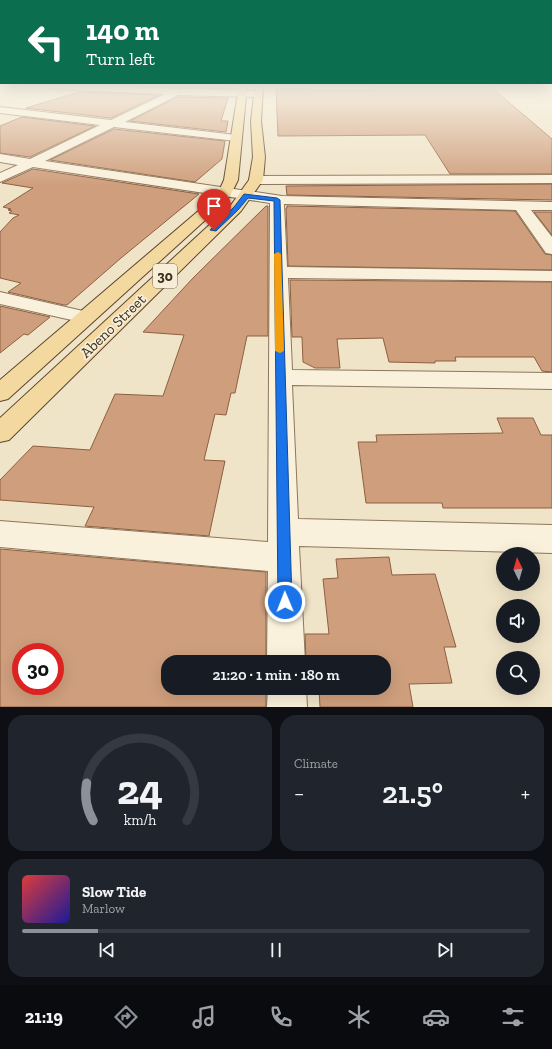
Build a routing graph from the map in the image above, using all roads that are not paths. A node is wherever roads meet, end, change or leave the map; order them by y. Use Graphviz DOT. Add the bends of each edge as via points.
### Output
graph roads {
  1 [pos="67,119"];
  2 [pos="122,119"];
  3 [pos="242,119"];
  4 [pos="256,119"];
  5 [pos="112,124"];
  6 [pos="236,138"];
  7 [pos="0,158"];
  8 [pos="31,163"];
  9 [pos="0,178"];
  10 [pos="552,179"];
  11 [pos="256,180"];
  12 [pos="225,193"];
  13 [pos="246,196"];
  14 [pos="277,200"];
  15 [pos="520,205"];
  16 [pos="552,206"];
  17 [pos="552,249"];
  18 [pos="278,272"];
  19 [pos="552,276"];
  20 [pos="0,298"];
  21 [pos="85,318"];
  22 [pos="280,377"];
  23 [pos="552,382"];
  24 [pos="0,393"];
  25 [pos="0,433"];
  26 [pos="0,534"];
  27 [pos="552,539"];
  28 [pos="284,545"];
  29 [pos="286,655"];
  30 [pos="287,695"];
  31 [pos="287,707"];
  1 -- 5 [label="street"];
  2 -- 5 [label="street"];
  3 -- 6 [label="main road, Abeno Street / 30"];
  4 -- 11 [label="main road, Abeno Street / 30" via="259,157"];
  5 -- 6 [label="street"];
  5 -- 8 [label="street"];
  6 -- 12 [label="main road, Abeno Street / 30" via="231,180"];
  7 -- 8 [label="street"];
  8 -- 9 [label="street"];
  8 -- 12 [label="street"];
  10 -- 11 [label="street"];
  11 -- 13 [label="main road, Abeno Street / 30"];
  12 -- 13 [label="street"];
  12 -- 21 [label="main road, Abeno Street / 30"];
  13 -- 14 [label="street"];
  13 -- 25 [label="main road, Abeno Street / 30"];
  14 -- 15 [label="street"];
  14 -- 18 [label="street"];
  15 -- 16 [label="street"];
  15 -- 17 [label="street"];
  18 -- 19 [label="street"];
  18 -- 22 [label="street"];
  20 -- 21 [label="street"];
  21 -- 24 [label="main road, Abeno Street / 30"];
  22 -- 23 [label="street"];
  22 -- 28 [label="street"];
  26 -- 28 [label="street"];
  27 -- 28 [label="street"];
  28 -- 29 [label="street"];
  30 -- 31 [label="street"];
}
